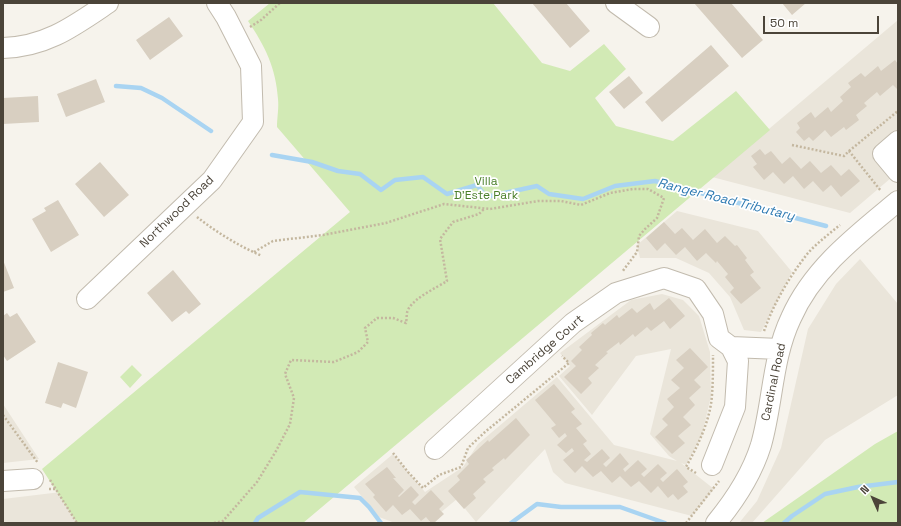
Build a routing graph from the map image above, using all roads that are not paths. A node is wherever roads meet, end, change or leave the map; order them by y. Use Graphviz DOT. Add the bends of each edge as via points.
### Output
graph roads {
  1 [pos="108,3"];
  2 [pos="217,3"];
  3 [pos="616,3"];
  4 [pos="649,27"];
  5 [pos="3,48"];
  6 [pos="898,142"];
  7 [pos="898,172"];
  8 [pos="898,201"];
  9 [pos="87,299"];
  10 [pos="731,347"];
  11 [pos="780,349"];
  12 [pos="435,449"];
  13 [pos="707,474"];
  14 [pos="3,481"];
  15 [pos="41,484"];
  16 [pos="716,523"];
  1 -- 5 [label="street" via="56,36"];
  2 -- 9 [label="street, Northwood Road" via="251,66 252,122 212,180"];
  3 -- 4 [label="street"];
  6 -- 7 [label="street" via="883,154"];
  8 -- 11 [label="street, Cardinal Road" via="838,252 821,271 791,318"];
  10 -- 11 [label="street"];
  10 -- 12 [label="street, Cambridge Court" via="719,338 713,314 696,289 664,278 617,293 574,322"];
  10 -- 13 [label="street, Cambridge Court" via="738,361 735,407"];
  11 -- 16 [label="street, Cardinal Road" via="761,445 741,489"];
  14 -- 15 [label="street"];
}
